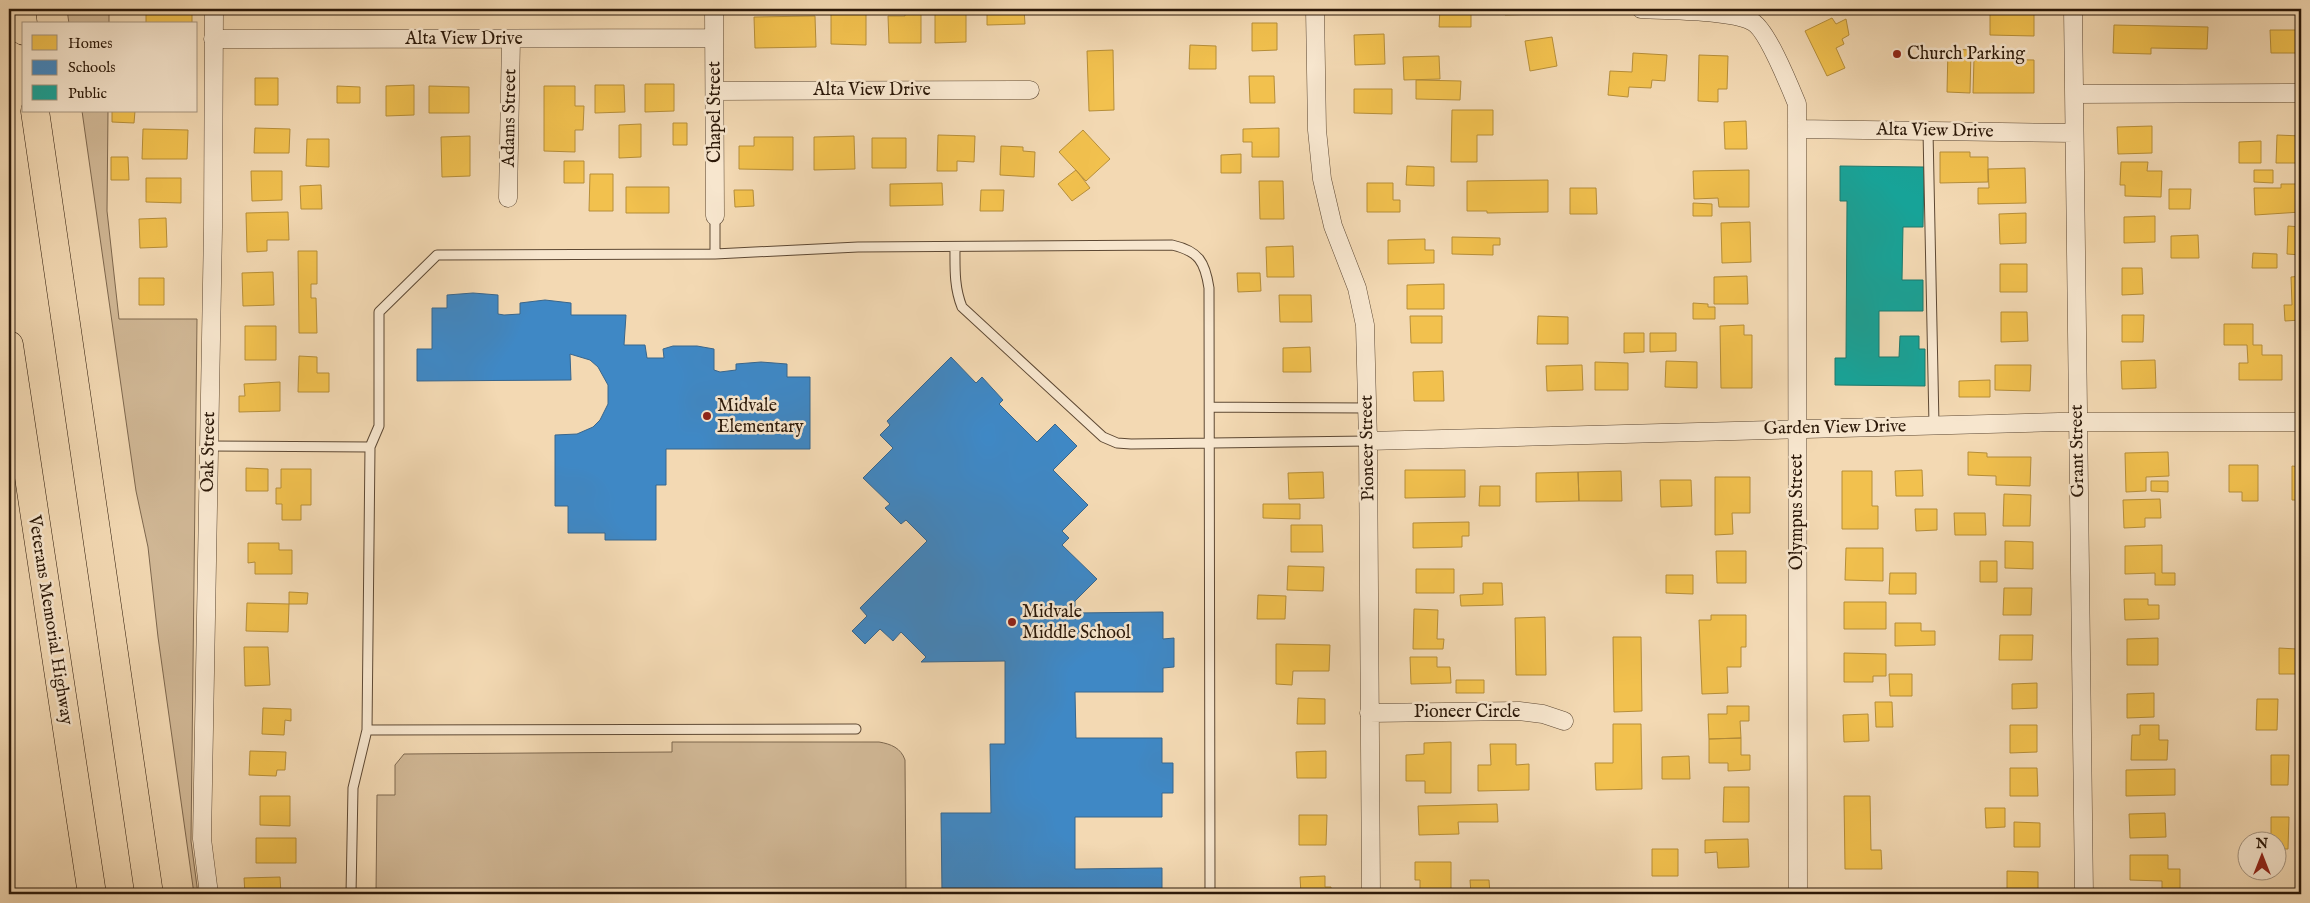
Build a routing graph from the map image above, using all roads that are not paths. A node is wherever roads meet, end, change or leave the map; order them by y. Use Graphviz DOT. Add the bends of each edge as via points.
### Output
graph roads {
  1 [pos="20,9"];
  2 [pos="214,9"];
  3 [pos="714,9"];
  4 [pos="1315,9"];
  5 [pos="1641,9"];
  6 [pos="2073,9"];
  7 [pos="22,22"];
  8 [pos="714,38"];
  9 [pos="214,39"];
  10 [pos="511,39"];
  11 [pos="1030,90"];
  12 [pos="715,91"];
  13 [pos="2301,93"];
  14 [pos="2074,94"];
  15 [pos="35,112"];
  16 [pos="1797,129"];
  17 [pos="1928,131"];
  18 [pos="2074,132"];
  19 [pos="508,198"];
  20 [pos="715,216"];
  21 [pos="955,247"];
  22 [pos="715,254"];
  23 [pos="9,345"];
  24 [pos="1210,407"];
  25 [pos="1368,408"];
  26 [pos="2078,422"];
  27 [pos="2301,422"];
  28 [pos="1934,425"];
  29 [pos="1797,429"];
  30 [pos="1368,441"];
  31 [pos="1210,442"];
  32 [pos="209,446"];
  33 [pos="370,447"];
  34 [pos="1369,712"];
  35 [pos="1564,721"];
  36 [pos="367,730"];
  37 [pos="856,730"];
  38 [pos="92,894"];
  39 [pos="149,894"];
  40 [pos="209,894"];
  41 [pos="351,894"];
  42 [pos="1210,894"];
  43 [pos="1371,894"];
  44 [pos="1798,894"];
  45 [pos="2084,894"];
  1 -- 7 [label="highway"];
  2 -- 9 [label="street, Oak Street"];
  3 -- 8 [label="street, Chapel Street"];
  4 -- 25 [label="street, Pioneer Street" via="1317,130 1322,179 1333,226 1357,288 1365,326"];
  5 -- 16 [label="street, Olympus Street" via="1731,15 1753,21 1766,37 1797,104"];
  6 -- 14 [label="street, Grant Street"];
  8 -- 10 [label="street, Alta View Drive"];
  8 -- 12 [label="street, Chapel Street"];
  9 -- 10 [label="street, Alta View Drive"];
  9 -- 32 [label="street, Oak Street"];
  10 -- 19 [label="street, Adams Street"];
  11 -- 12 [label="street, Alta View Drive"];
  12 -- 20 [label="street, Chapel Street"];
  13 -- 14 [label="street"];
  14 -- 18 [label="street, Grant Street"];
  15 -- 39 [label="highway"];
  16 -- 17 [label="street, Alta View Drive"];
  16 -- 29 [label="street, Olympus Street"];
  17 -- 18 [label="street, Alta View Drive"];
  17 -- 28 [label="lane"];
  18 -- 26 [label="street, Grant Street"];
  20 -- 22 [label="lane"];
  21 -- 22 [label="lane" via="858,247"];
  21 -- 24 [label="lane" via="1172,245 1188,248 1200,258 1208,280"];
  21 -- 31 [label="lane" via="955,279 962,307 1103,437 1131,444"];
  22 -- 33 [label="lane" via="437,255 379,312 379,426"];
  23 -- 38 [label="highway, Veterans Memorial Highway"];
  24 -- 25 [label="lane"];
  24 -- 31 [label="lane"];
  25 -- 30 [label="street, Pioneer Street"];
  26 -- 27 [label="street, Garden View Drive"];
  26 -- 28 [label="street, Garden View Drive"];
  26 -- 45 [label="street, Grant Street"];
  28 -- 29 [label="street, Garden View Drive"];
  29 -- 30 [label="street, Garden View Drive"];
  29 -- 44 [label="street, Olympus Street"];
  30 -- 31 [label="lane"];
  30 -- 34 [label="street, Pioneer Street"];
  31 -- 42 [label="lane"];
  32 -- 33 [label="lane"];
  32 -- 40 [label="street, Oak Street" via="202,839"];
  33 -- 36 [label="lane"];
  34 -- 35 [label="street, Pioneer Circle" via="1519,711"];
  34 -- 43 [label="street, Pioneer Street"];
  36 -- 37 [label="lane"];
  36 -- 41 [label="lane" via="353,788"];
}
